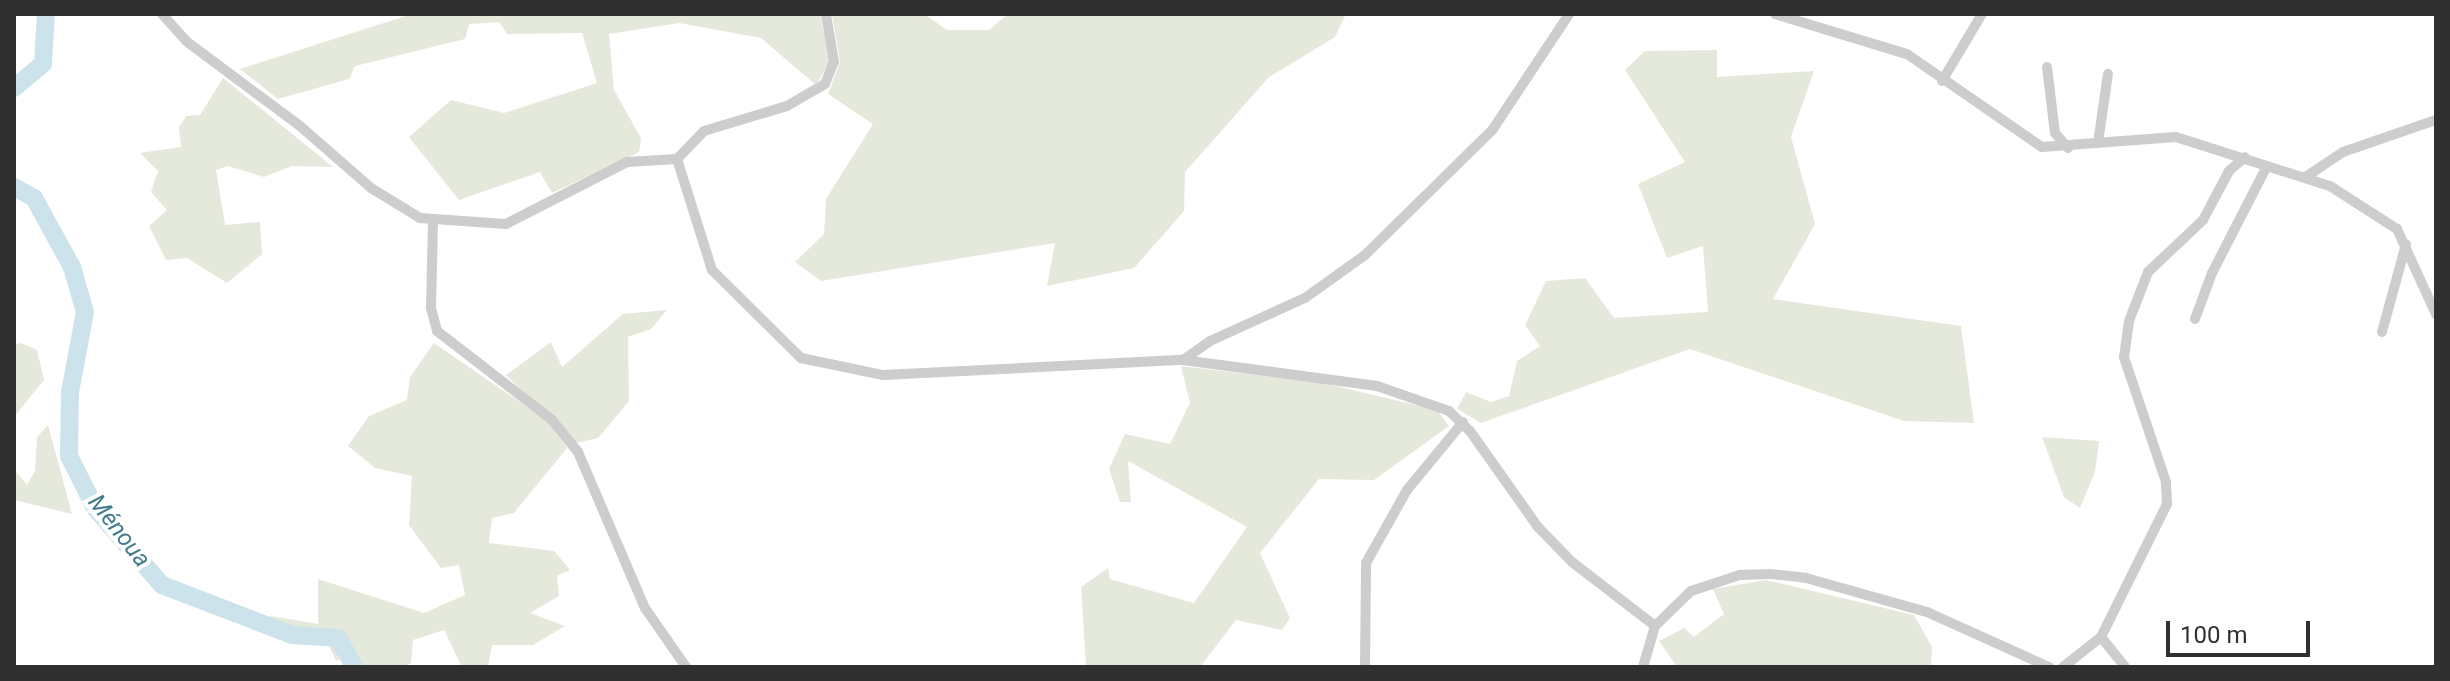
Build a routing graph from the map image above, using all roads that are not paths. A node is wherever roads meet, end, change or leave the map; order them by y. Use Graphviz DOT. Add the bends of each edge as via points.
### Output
graph roads {
  1 [pos="162,14"];
  2 [pos="826,14"];
  3 [pos="1569,14"];
  4 [pos="1775,14"];
  5 [pos="1982,14"];
  6 [pos="2047,67"];
  7 [pos="2108,74"];
  8 [pos="1942,81"];
  9 [pos="2436,120"];
  10 [pos="2098,143"];
  11 [pos="2068,148"];
  12 [pos="2245,157"];
  13 [pos="677,159"];
  14 [pos="2267,166"];
  15 [pos="2307,176"];
  16 [pos="433,221"];
  17 [pos="2406,244"];
  18 [pos="2436,314"];
  19 [pos="2195,319"];
  20 [pos="2382,332"];
  21 [pos="1183,360"];
  22 [pos="1463,422"];
  23 [pos="1663,614"];
  24 [pos="1644,615"];
  25 [pos="1655,626"];
  26 [pos="2101,637"];
  27 [pos="686,667"];
  28 [pos="1365,667"];
  29 [pos="1643,667"];
  30 [pos="2049,667"];
  31 [pos="2063,667"];
  32 [pos="2125,667"];
  1 -- 16 [label="street" via="186,41 300,126 371,188 402,210"];
  2 -- 13 [label="street" via="834,62 825,84 787,106 704,131"];
  3 -- 21 [label="street" via="1493,129 1365,255 1328,285"];
  4 -- 8 [label="street" via="1890,47"];
  5 -- 8 [label="street"];
  6 -- 11 [label="street" via="2055,133"];
  7 -- 10 [label="street"];
  8 -- 11 [label="street" via="2032,143"];
  9 -- 15 [label="street" via="2343,152"];
  10 -- 11 [label="street"];
  10 -- 12 [label="street" via="2176,137"];
  12 -- 14 [label="street"];
  12 -- 26 [label="street" via="2229,171 2203,220 2148,272 2129,321 2127,372 2168,494 2161,524"];
  13 -- 16 [label="street" via="627,162 506,224"];
  13 -- 21 [label="street" via="712,270 783,343 812,362 883,375"];
  14 -- 15 [label="street"];
  14 -- 19 [label="street" via="2212,273"];
  15 -- 17 [label="street" via="2378,214"];
  16 -- 27 [label="street" via="431,308 437,331 551,419 578,452 645,608"];
  17 -- 18 [label="street"];
  17 -- 20 [label="street"];
  21 -- 22 [label="street" via="1377,386 1435,404"];
  22 -- 24 [label="street" via="1538,527 1572,562"];
  22 -- 28 [label="street" via="1407,490 1366,563"];
  23 -- 24 [label="street"];
  23 -- 25 [label="street"];
  23 -- 30 [label="street" via="1691,591 1740,575 1806,578 1927,612"];
  24 -- 25 [label="street"];
  25 -- 29 [label="street"];
  26 -- 31 [label="street"];
  26 -- 32 [label="street"];
}
